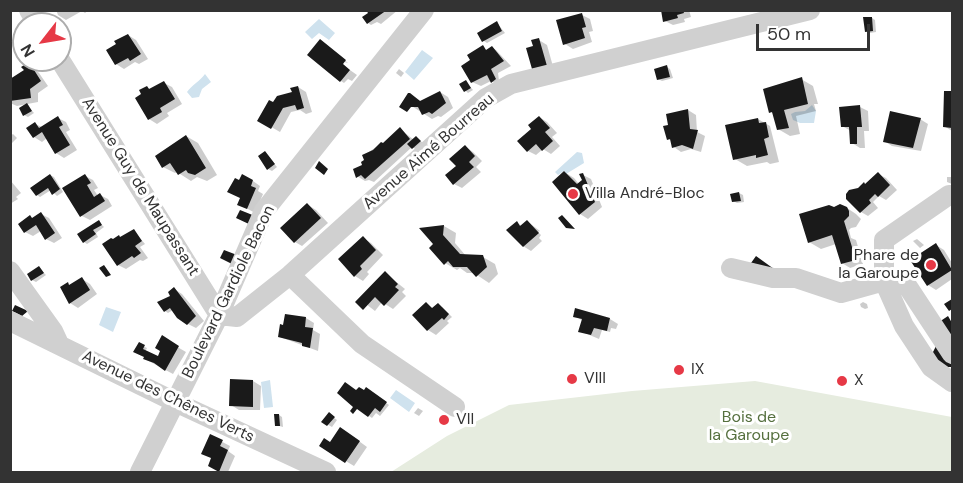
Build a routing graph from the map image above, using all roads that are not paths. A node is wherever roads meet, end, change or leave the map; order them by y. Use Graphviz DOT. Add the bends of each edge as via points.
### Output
graph roads {
  1 [pos="424,10"];
  2 [pos="810,10"];
  3 [pos="67,72"];
  4 [pos="952,195"];
  5 [pos="731,268"];
  6 [pos="10,271"];
  7 [pos="290,275"];
  8 [pos="884,281"];
  9 [pos="219,315"];
  10 [pos="10,321"];
  11 [pos="59,344"];
  12 [pos="952,354"];
  13 [pos="952,382"];
  14 [pos="175,402"];
  15 [pos="455,407"];
  16 [pos="140,472"];
  17 [pos="326,472"];
  1 -- 9 [label="street, Boulevard Gardiole Bacon" via="264,211"];
  2 -- 7 [label="street, Avenue Aimé Bourreau" via="511,84 486,98"];
  3 -- 9 [label="street, Avenue Guy de Maupassant"];
  4 -- 8 [label="street" via="884,240"];
  5 -- 8 [label="street" via="773,278 796,278 841,292"];
  6 -- 11 [label="street"];
  7 -- 9 [label="street, Avenue Aimé Bourreau" via="237,317"];
  7 -- 15 [label="street" via="362,344"];
  8 -- 12 [label="street" via="906,284"];
  8 -- 13 [label="street" via="904,326 931,367"];
  9 -- 14 [label="street, Boulevard Gardiole Bacon"];
  10 -- 11 [label="street, Avenue des Chênes Verts"];
  11 -- 14 [label="street, Avenue des Chênes Verts"];
  14 -- 16 [label="street, Boulevard Gardiole Bacon"];
  14 -- 17 [label="street, Avenue des Chênes Verts"];
}
